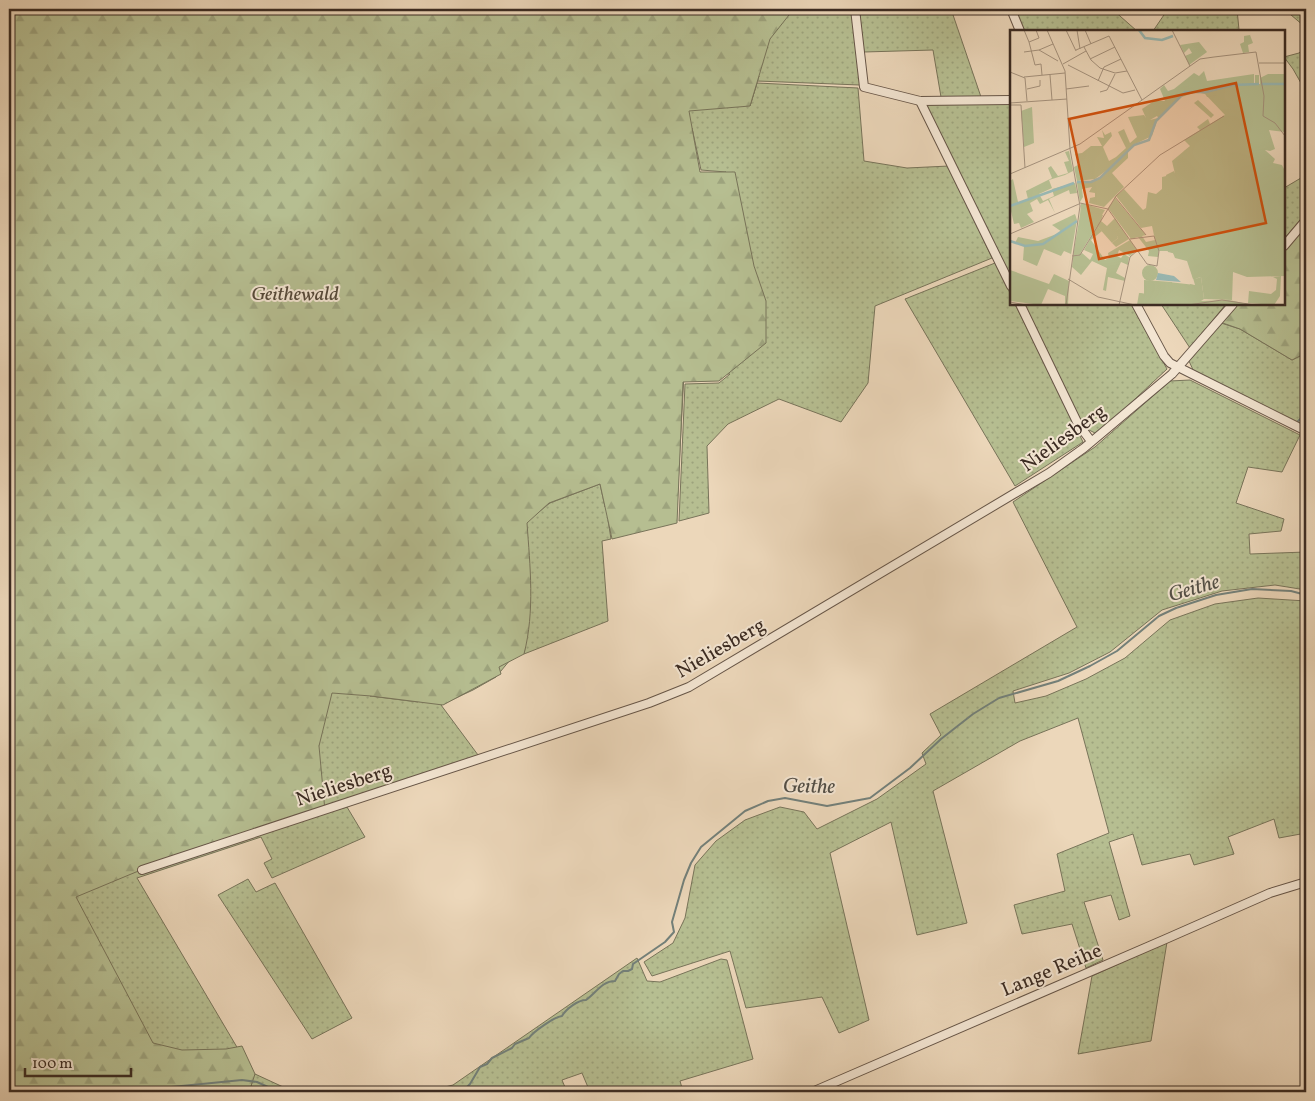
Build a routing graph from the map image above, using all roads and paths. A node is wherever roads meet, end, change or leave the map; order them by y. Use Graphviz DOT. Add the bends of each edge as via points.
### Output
graph roads {
  1 [pos="855,9"];
  2 [pos="1010,9"];
  3 [pos="1020,30"];
  4 [pos="920,100"];
  5 [pos="1010,100"];
  6 [pos="1306,220"];
  7 [pos="1285,245"];
  8 [pos="1010,284"];
  9 [pos="1020,305"];
  10 [pos="1137,305"];
  11 [pos="1232,305"];
  12 [pos="1177,368"];
  13 [pos="1306,431"];
  14 [pos="1091,441"];
  15 [pos="142,870"];
  16 [pos="1306,882"];
  17 [pos="812,1092"];
  1 -- 4 [label="street" via="864,87"];
  2 -- 3 [label="street"];
  4 -- 5 [label="street"];
  4 -- 8 [label="street"];
  6 -- 7 [label="street"];
  9 -- 14 [label="street" via="1078,424"];
  10 -- 12 [label="street" via="1164,356"];
  11 -- 12 [label="street, Nieliesberg"];
  12 -- 13 [label="street"];
  12 -- 14 [label="street, Nieliesberg"];
  14 -- 15 [label="street, Nieliesberg" via="1049,473 676,694"];
  16 -- 17 [label="street, Lange Reihe" via="1270,893"];
}
